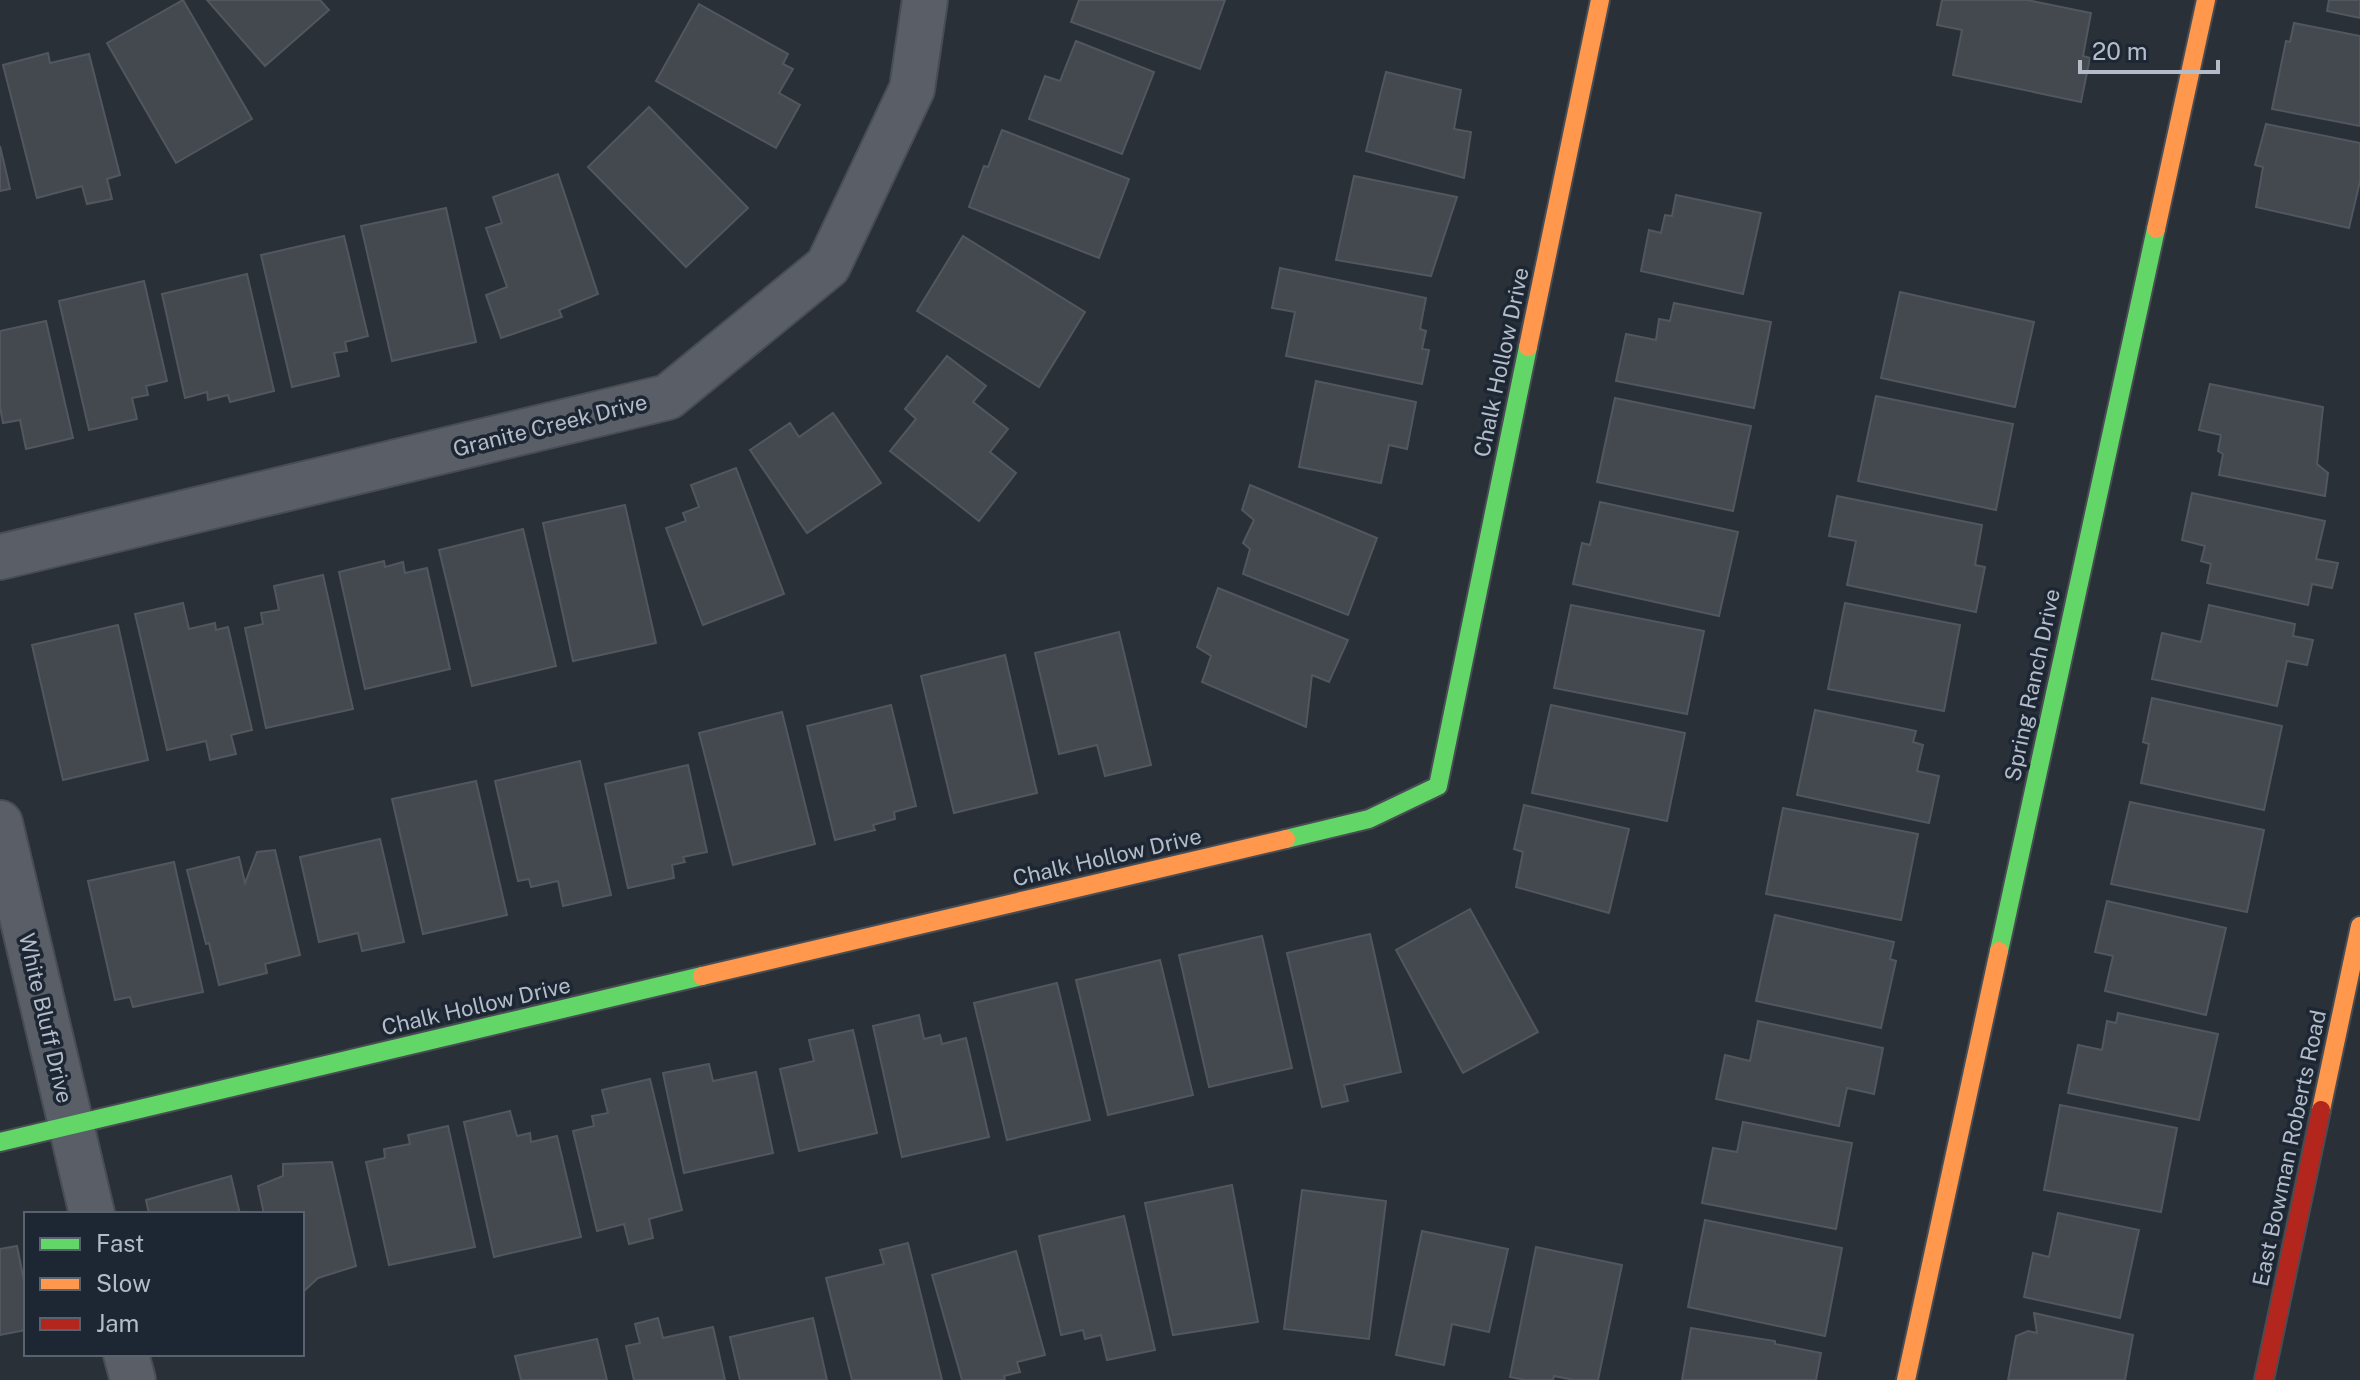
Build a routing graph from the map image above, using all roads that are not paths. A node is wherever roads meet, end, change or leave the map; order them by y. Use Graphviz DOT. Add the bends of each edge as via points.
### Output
graph roads {
  1 [pos="925,0"];
  2 [pos="1600,0"];
  3 [pos="2206,0"];
  4 [pos="0,557"];
  5 [pos="0,823"];
  6 [pos="2360,926"];
  7 [pos="71,1127"];
  8 [pos="0,1142"];
  9 [pos="92,1212"];
  10 [pos="127,1356"];
  11 [pos="133,1380"];
  12 [pos="1906,1380"];
  13 [pos="2264,1380"];
  1 -- 4 [label="street, Granite Creek Drive" via="912,89 828,266 668,397"];
  2 -- 7 [label="street, Chalk Hollow Drive" via="1438,786 1369,819"];
  3 -- 12 [label="street, Spring Ranch Drive"];
  5 -- 7 [label="street, White Bluff Drive"];
  6 -- 13 [label="street, East Bowman Roberts Road"];
  7 -- 8 [label="street, Chalk Hollow Drive"];
  7 -- 9 [label="street, White Bluff Drive"];
  10 -- 11 [label="street"];
}
